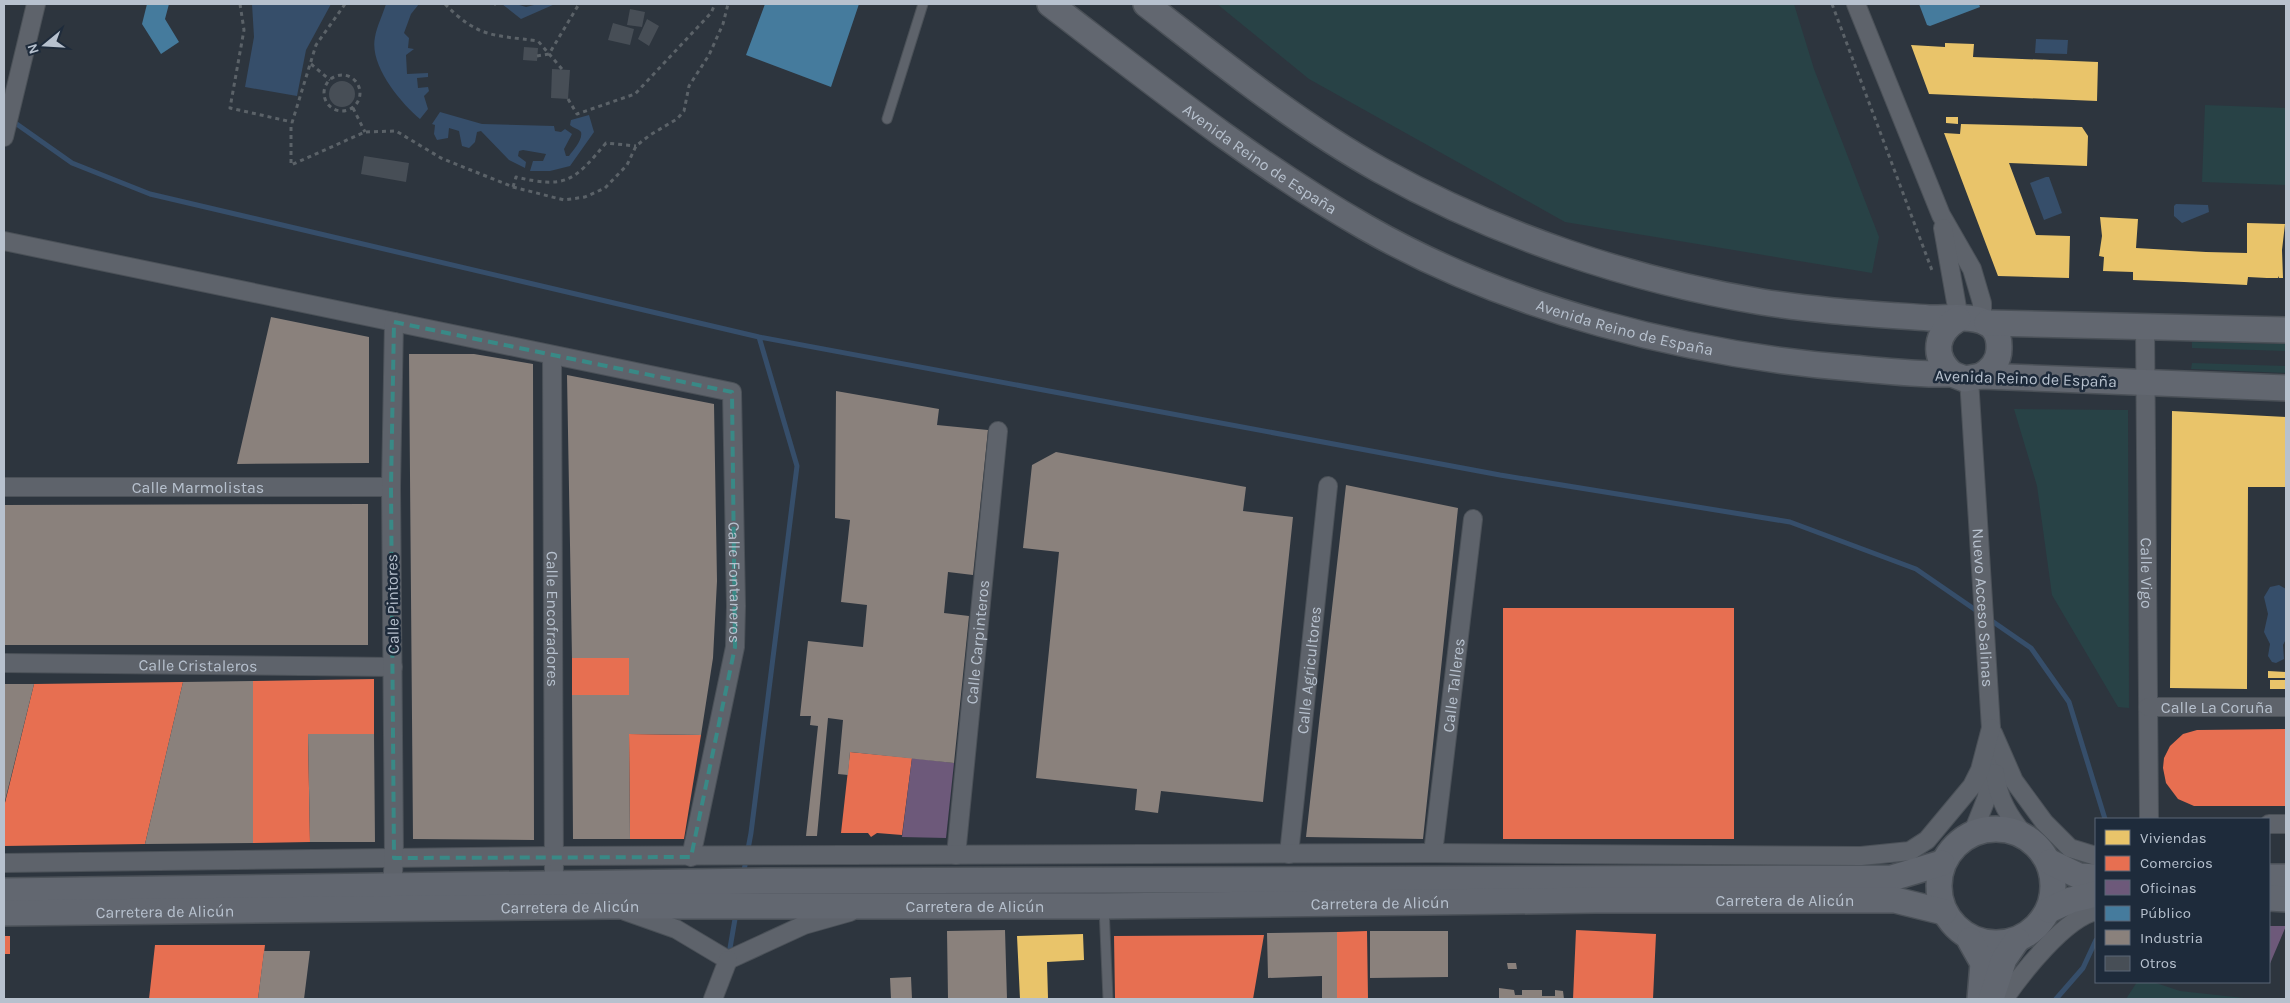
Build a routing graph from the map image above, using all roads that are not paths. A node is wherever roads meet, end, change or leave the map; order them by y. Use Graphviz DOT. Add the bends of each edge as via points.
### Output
graph roads {
  1 [pos="36,4"];
  2 [pos="923,4"];
  3 [pos="1050,4"];
  4 [pos="1146,4"];
  5 [pos="1856,4"];
  6 [pos="887,119"];
  7 [pos="4,136"];
  8 [pos="1941,216"];
  9 [pos="4,240"];
  10 [pos="1972,321"];
  11 [pos="394,322"];
  12 [pos="2144,325"];
  13 [pos="2286,330"];
  14 [pos="552,355"];
  15 [pos="1967,376"];
  16 [pos="2145,383"];
  17 [pos="2286,388"];
  18 [pos="998,431"];
  19 [pos="1328,486"];
  20 [pos="4,487"];
  21 [pos="391,487"];
  22 [pos="1473,519"];
  23 [pos="4,663"];
  24 [pos="393,667"];
  25 [pos="2148,707"];
  26 [pos="2286,707"];
  27 [pos="1991,728"];
  28 [pos="2149,818"];
  29 [pos="2270,824"];
  30 [pos="2286,824"];
  31 [pos="1973,832"];
  32 [pos="2025,836"];
  33 [pos="1433,853"];
  34 [pos="1289,854"];
  35 [pos="956,855"];
  36 [pos="553,856"];
  37 [pos="691,856"];
  38 [pos="2095,856"];
  39 [pos="394,858"];
  40 [pos="162,861"];
  41 [pos="23,862"];
  42 [pos="2050,862"];
  43 [pos="4,863"];
  44 [pos="1942,863"];
  45 [pos="2088,876"];
  46 [pos="2270,877"];
  47 [pos="2286,877"];
  48 [pos="554,883"];
  49 [pos="392,886"];
  50 [pos="165,889"];
  51 [pos="14,891"];
  52 [pos="766,893"];
  53 [pos="2095,894"];
  54 [pos="2270,898"];
  55 [pos="2286,898"];
  56 [pos="877,904"];
  57 [pos="611,906"];
  58 [pos="1104,906"];
  59 [pos="2066,909"];
  60 [pos="1944,912"];
  61 [pos="2095,912"];
  62 [pos="4,913"];
  63 [pos="1970,940"];
  64 [pos="2017,940"];
  65 [pos="728,960"];
  66 [pos="713,999"];
  67 [pos="1108,999"];
  68 [pos="1980,999"];
  69 [pos="1991,999"];
  70 [pos="2004,999"];
  1 -- 7 [label="street"];
  2 -- 6 [label="lane"];
  3 -- 15 [label="main road, Avenida Reino de España" via="1210,126 1274,169 1365,227 1476,279 1613,327 1716,351 1838,367"];
  4 -- 10 [label="main road" via="1269,98 1348,151 1420,191 1540,242 1639,275 1762,302"];
  5 -- 8 [label="street"];
  8 -- 10 [label="street"];
  8 -- 10 [label="street" via="1972,269 1982,303"];
  9 -- 11 [label="street"];
  10 -- 12 [label="main road"];
  10 -- 15 [label="main road" via="1997,336 1999,352 1993,366"];
  10 -- 15 [label="main road" via="1943,331 1939,340 1940,359"];
  11 -- 14 [label="street"];
  11 -- 21 [label="street, Calle Pintores"];
  12 -- 13 [label="main road"];
  12 -- 16 [label="street, Calle Vigo"];
  14 -- 36 [label="street, Calle Encofradores"];
  14 -- 37 [label="street, Calle Fontaneros" via="732,392 735,646"];
  15 -- 16 [label="main road, Avenida Reino de España"];
  15 -- 27 [label="street, Nuevo Acceso Salinas"];
  16 -- 17 [label="main road, Avenida Reino de España"];
  16 -- 25 [label="street, Calle Vigo"];
  18 -- 35 [label="street, Calle Carpinteros"];
  19 -- 34 [label="street, Calle Agricultores"];
  20 -- 21 [label="street, Calle Marmolistas"];
  21 -- 24 [label="street, Calle Pintores"];
  22 -- 33 [label="street, Calle Talleres"];
  23 -- 24 [label="street, Calle Cristaleros"];
  24 -- 39 [label="street, Calle Pintores"];
  25 -- 26 [label="street, Calle La Coruña"];
  25 -- 28 [label="street, Calle Vigo"];
  27 -- 31 [label="street, Nuevo Acceso Salinas" via="1987,797"];
  27 -- 32 [label="street" via="1997,786 2009,817"];
  27 -- 33 [label="street" via="1980,770 1972,786 1927,840 1910,851 1861,856"];
  27 -- 38 [label="street" via="2014,781 2044,822 2070,848"];
  29 -- 30 [label="street"];
  31 -- 32 [label="main road" via="1996,828"];
  31 -- 44 [label="main road" via="1959,841"];
  32 -- 42 [label="main road" via="2041,849"];
  33 -- 34 [label="street"];
  34 -- 35 [label="street"];
  35 -- 37 [label="street"];
  36 -- 37 [label="street"];
  36 -- 39 [label="street"];
  36 -- 48 [label="street, Calle Encofradores"];
  39 -- 40 [label="street"];
  39 -- 49 [label="street, Calle Pintores"];
  40 -- 41 [label="street"];
  40 -- 50 [label="street"];
  41 -- 43 [label="street"];
  41 -- 51 [label="street"];
  42 -- 45 [label="main road"];
  42 -- 59 [label="main road" via="2053,892"];
  44 -- 52 [label="main road, Carretera de Alicún" via="1892,878"];
  44 -- 60 [label="main road" via="1939,889"];
  46 -- 47 [label="main road"];
  48 -- 49 [label="main road, Carretera de Alicún"];
  48 -- 52 [label="main road, Carretera de Alicún" via="715,882"];
  49 -- 50 [label="main road, Carretera de Alicún"];
  50 -- 51 [label="main road, Carretera de Alicún"];
  52 -- 56 [label="main road, Carretera de Alicún"];
  52 -- 57 [label="main road, Carretera de Alicún" via="702,905"];
  53 -- 59 [label="main road"];
  54 -- 55 [label="main road"];
  56 -- 58 [label="main road, Carretera de Alicún"];
  56 -- 65 [label="street" via="804,925"];
  57 -- 62 [label="main road, Carretera de Alicún"];
  57 -- 65 [label="street" via="676,929"];
  58 -- 60 [label="main road, Carretera de Alicún" via="1894,900"];
  58 -- 67 [label="lane"];
  59 -- 61 [label="street"];
  59 -- 64 [label="main road"];
  59 -- 70 [label="street" via="2066,928"];
  60 -- 63 [label="main road" via="1952,925"];
  63 -- 64 [label="main road" via="1995,944"];
  63 -- 68 [label="main road" via="1983,963"];
  64 -- 69 [label="main road" via="2004,959"];
  65 -- 66 [label="street"];
}
